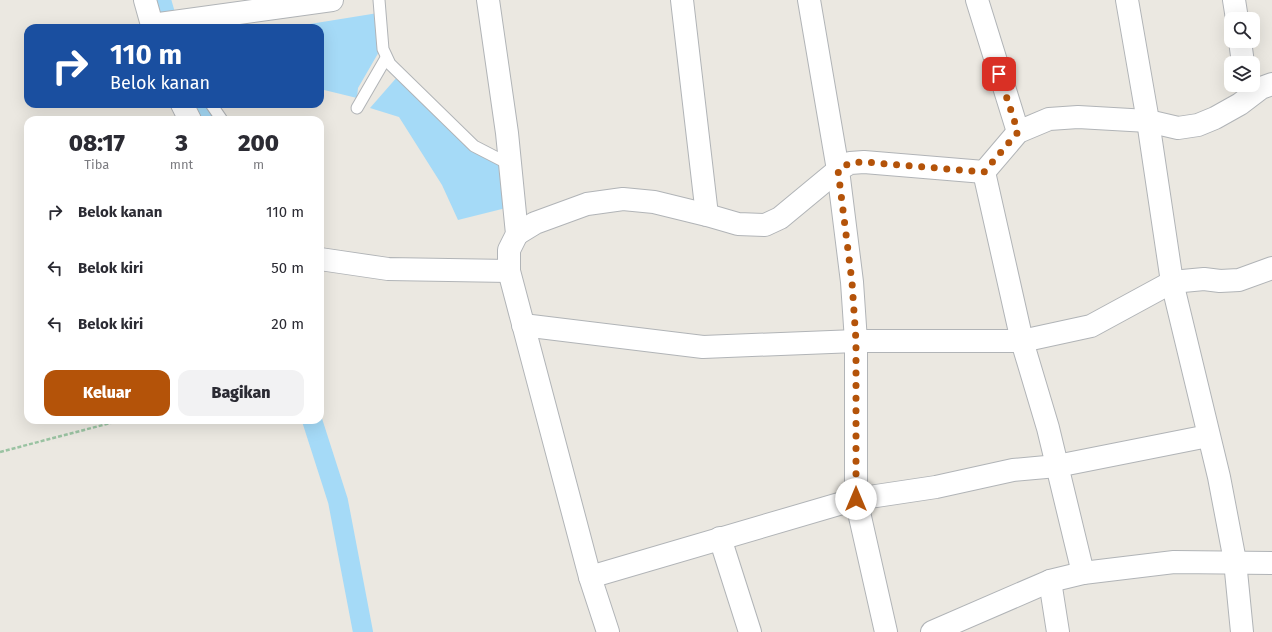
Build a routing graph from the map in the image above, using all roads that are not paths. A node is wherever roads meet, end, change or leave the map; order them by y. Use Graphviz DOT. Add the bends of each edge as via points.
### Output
graph roads {
  1 [pos="145,0"];
  2 [pos="332,0"];
  3 [pos="379,0"];
  4 [pos="488,0"];
  5 [pos="682,0"];
  6 [pos="809,0"];
  7 [pos="977,0"];
  8 [pos="1127,0"];
  9 [pos="1234,0"];
  10 [pos="1236,12"];
  11 [pos="152,24"];
  12 [pos="173,24"];
  13 [pos="386,58"];
  14 [pos="1272,84"];
  15 [pos="1260,88"];
  16 [pos="1247,92"];
  17 [pos="357,108"];
  18 [pos="1148,122"];
  19 [pos="1018,132"];
  20 [pos="509,164"];
  21 [pos="838,170"];
  22 [pos="984,172"];
  23 [pos="707,215"];
  24 [pos="517,234"];
  25 [pos="324,258"];
  26 [pos="1272,268"];
  27 [pos="509,271"];
  28 [pos="1172,282"];
  29 [pos="523,325"];
  30 [pos="856,341"];
  31 [pos="1022,341"];
  32 [pos="1208,436"];
  33 [pos="1057,466"];
  34 [pos="856,499"];
  35 [pos="720,538"];
  36 [pos="1235,561"];
  37 [pos="1272,563"];
  38 [pos="1083,573"];
  39 [pos="590,577"];
  40 [pos="1050,581"];
  41 [pos="608,632"];
  42 [pos="750,632"];
  43 [pos="886,632"];
  44 [pos="932,632"];
  45 [pos="1058,632"];
  46 [pos="1242,632"];
  1 -- 11 [label="street"];
  2 -- 12 [label="street"];
  3 -- 13 [label="lane"];
  4 -- 20 [label="street"];
  5 -- 23 [label="street"];
  6 -- 21 [label="street"];
  7 -- 19 [label="street"];
  8 -- 18 [label="street"];
  9 -- 10 [label="street"];
  13 -- 17 [label="lane"];
  13 -- 20 [label="lane" via="474,146"];
  14 -- 15 [label="street"];
  16 -- 18 [label="street" via="1215,118 1198,126 1178,128"];
  18 -- 19 [label="street" via="1078,117 1050,120"];
  18 -- 28 [label="street"];
  19 -- 22 [label="street"];
  20 -- 24 [label="street"];
  21 -- 22 [label="street" via="850,163 864,162"];
  21 -- 23 [label="street" via="780,218 765,225 738,224"];
  21 -- 30 [label="street" via="852,282"];
  22 -- 31 [label="street"];
  23 -- 24 [label="street" via="654,202 623,198 587,204 535,223"];
  24 -- 27 [label="street" via="509,250"];
  25 -- 27 [label="street" via="388,269"];
  26 -- 28 [label="street" via="1239,280 1204,279"];
  27 -- 29 [label="street"];
  28 -- 31 [label="street" via="1091,326"];
  28 -- 32 [label="street"];
  29 -- 30 [label="street" via="703,347"];
  29 -- 39 [label="street"];
  30 -- 31 [label="street"];
  30 -- 34 [label="street"];
  31 -- 33 [label="street"];
  32 -- 33 [label="street"];
  32 -- 36 [label="street" via="1219,477"];
  33 -- 34 [label="street" via="1013,470 936,487"];
  33 -- 38 [label="street"];
  34 -- 35 [label="street"];
  34 -- 43 [label="street"];
  35 -- 39 [label="street"];
  35 -- 42 [label="street"];
  36 -- 37 [label="street"];
  36 -- 38 [label="street" via="1174,562"];
  36 -- 46 [label="street"];
  38 -- 40 [label="street"];
  39 -- 41 [label="street"];
  40 -- 44 [label="street"];
  40 -- 45 [label="street"];
}
